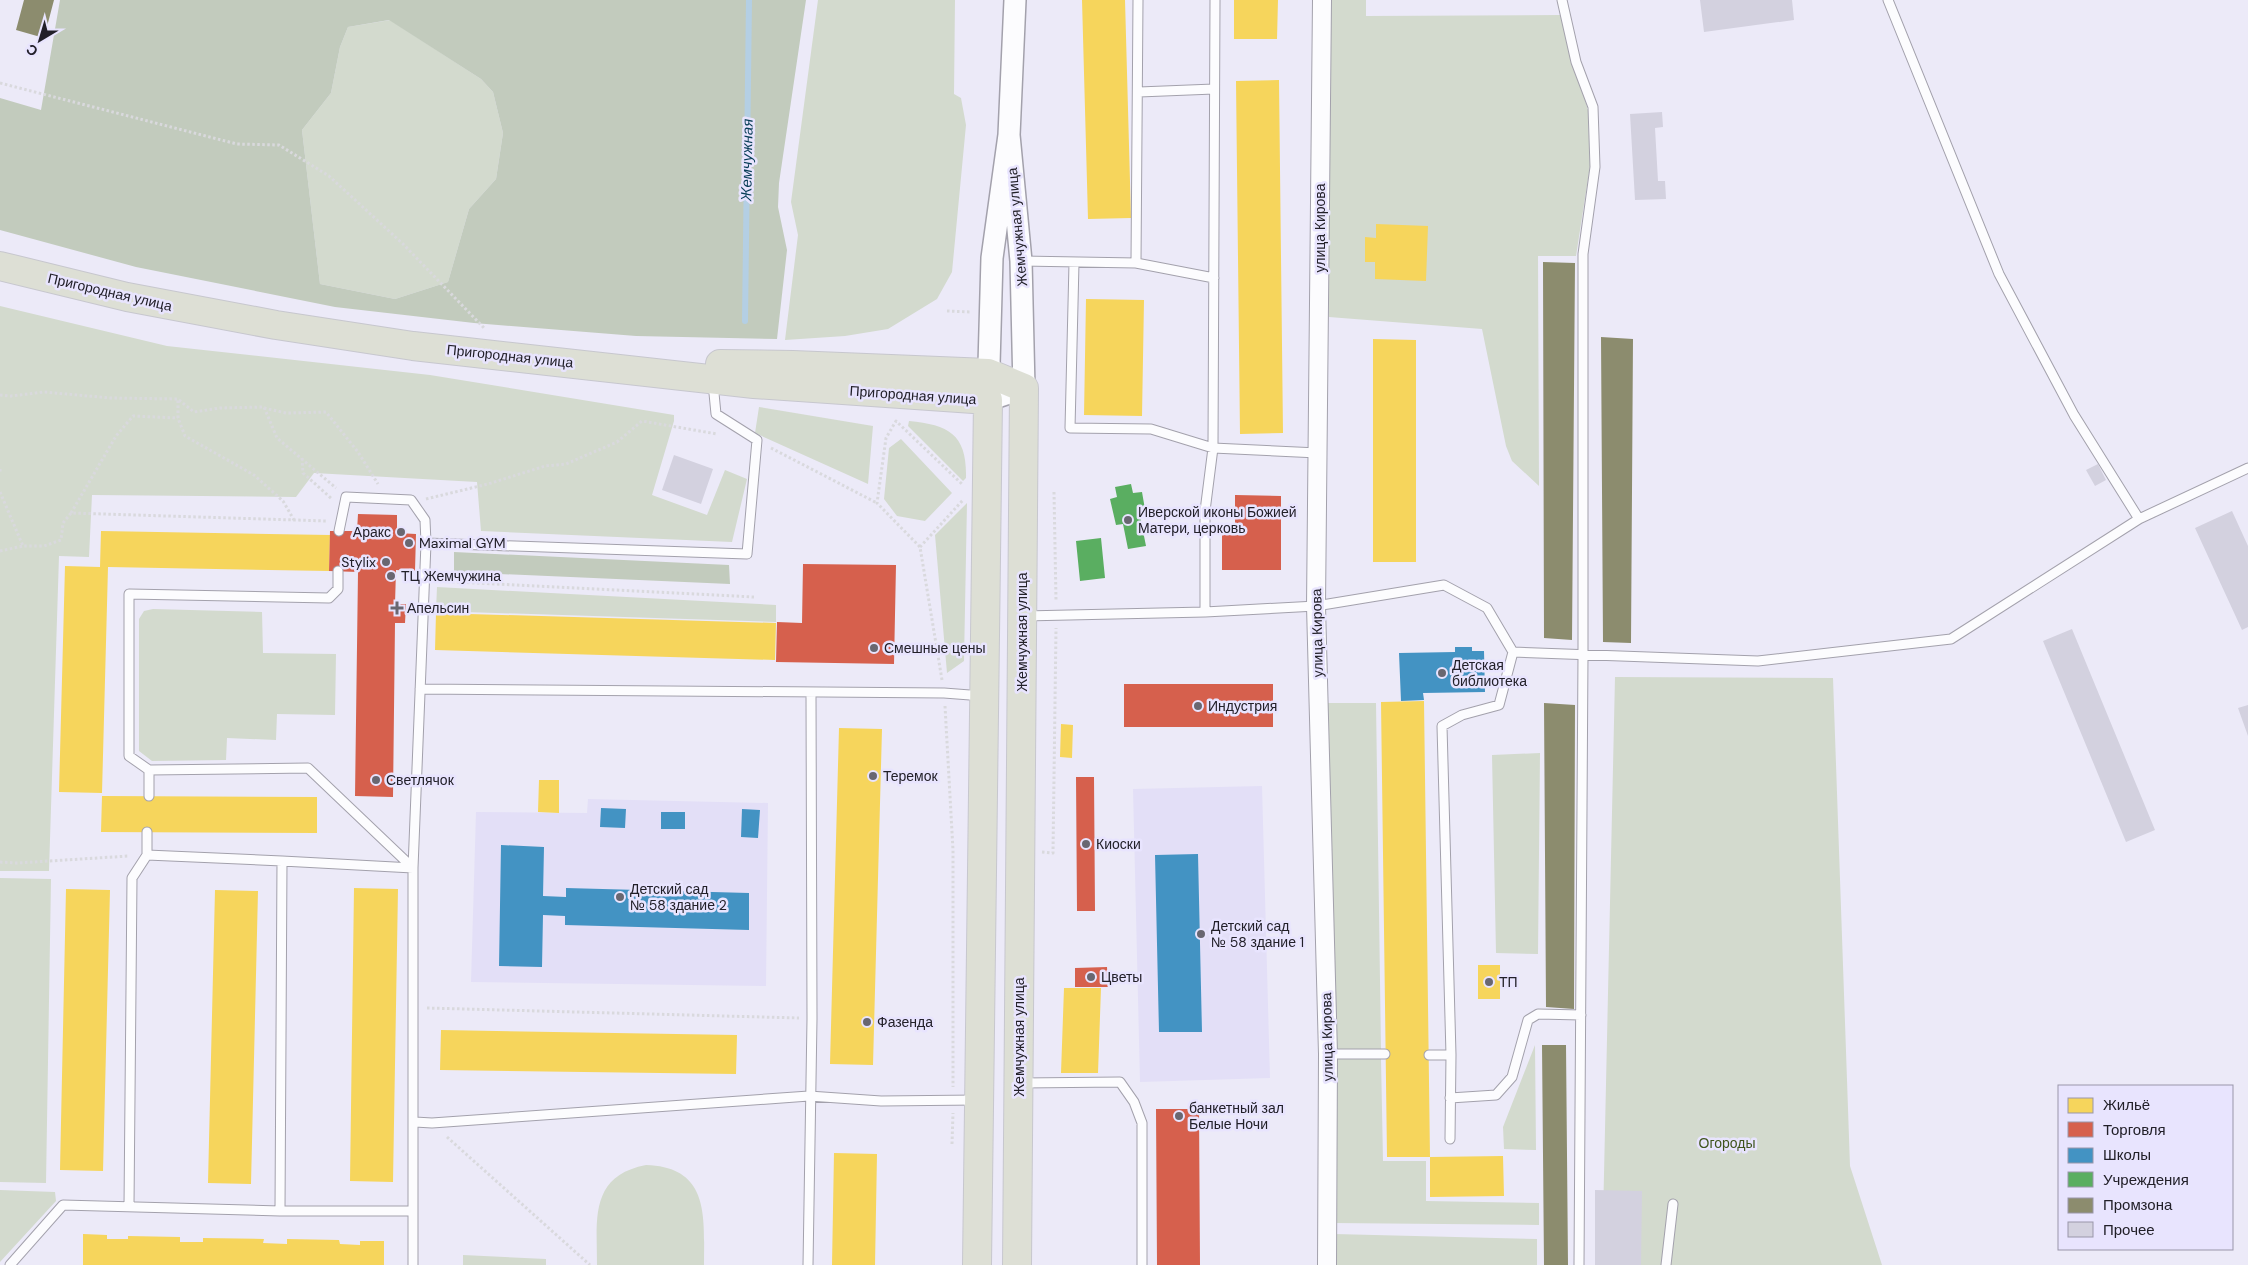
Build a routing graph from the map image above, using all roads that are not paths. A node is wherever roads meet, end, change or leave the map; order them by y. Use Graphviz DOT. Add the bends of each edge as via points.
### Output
graph roads {
  1 [pos="1014,0"];
  2 [pos="1138,0"];
  3 [pos="1215,0"];
  4 [pos="1322,0"];
  5 [pos="1562,0"];
  6 [pos="1888,0"];
  7 [pos="1214,89"];
  8 [pos="1139,92"];
  9 [pos="1009,135"];
  10 [pos="1021,261"];
  11 [pos="1136,262"];
  12 [pos="1074,263"];
  13 [pos="0,266"];
  14 [pos="1214,278"];
  15 [pos="585,364"];
  16 [pos="988,373"];
  17 [pos="712,378"];
  18 [pos="1024,388"];
  19 [pos="988,400"];
  20 [pos="1213,448"];
  21 [pos="1318,453"];
  22 [pos="2248,468"];
  23 [pos="986,471"];
  24 [pos="1023,474"];
  25 [pos="2139,519"];
  26 [pos="339,531"];
  27 [pos="426,543"];
  28 [pos="338,571"];
  29 [pos="1316,606"];
  30 [pos="1205,612"];
  31 [pos="1022,616"];
  32 [pos="1513,652"];
  33 [pos="1583,655"];
  34 [pos="420,689"];
  35 [pos="812,693"];
  36 [pos="982,696"];
  37 [pos="150,770"];
  38 [pos="149,796"];
  39 [pos="147,832"];
  40 [pos="147,855"];
  41 [pos="282,861"];
  42 [pos="413,868"];
  43 [pos="1581,1015"];
  44 [pos="1328,1054"];
  45 [pos="1386,1054"];
  46 [pos="1429,1055"];
  47 [pos="1450,1056"];
  48 [pos="1019,1083"];
  49 [pos="809,1096"];
  50 [pos="1450,1098"];
  51 [pos="980,1100"];
  52 [pos="415,1122"];
  53 [pos="1450,1139"];
  54 [pos="1672,1204"];
  55 [pos="129,1206"];
  56 [pos="280,1210"];
  57 [pos="413,1211"];
  58 [pos="10,1265"];
  59 [pos="412,1265"];
  60 [pos="808,1265"];
  61 [pos="977,1265"];
  62 [pos="1017,1265"];
  63 [pos="1142,1265"];
  64 [pos="1328,1265"];
  65 [pos="1579,1265"];
  66 [pos="1666,1265"];
  1 -- 9 [label="street, Жемчужная улица"];
  2 -- 8 [label="lane"];
  3 -- 7 [label="lane"];
  4 -- 21 [label="street, улица Кирова"];
  5 -- 33 [label="lane" via="1576,62 1593,107 1595,166 1582,254"];
  6 -- 25 [label="lane" via="1999,274 2074,415"];
  7 -- 8 [label="lane"];
  7 -- 14 [label="lane"];
  8 -- 11 [label="lane"];
  9 -- 10 [label="street, Жемчужная улица"];
  9 -- 16 [label="street" via="992,258"];
  10 -- 12 [label="lane"];
  10 -- 18 [label="street, Жемчужная улица"];
  11 -- 12 [label="lane"];
  11 -- 14 [label="lane"];
  12 -- 20 [label="lane" via="1070,428 1151,430"];
  13 -- 15 [label="main road, Пригородная улица" via="127,297 276,325 412,346"];
  14 -- 20 [label="lane"];
  15 -- 16 [label="main road" via="793,364"];
  15 -- 17 [label="main road, Пригородная улица"];
  16 -- 18 [label="main road"];
  16 -- 19 [label="street"];
  17 -- 19 [label="main road, Пригородная улица" via="754,384"];
  17 -- 27 [label="lane" via="716,414 757,440 747,554"];
  18 -- 19 [label="street, Пригородная улица"];
  18 -- 24 [label="main road, Жемчужная улица"];
  19 -- 23 [label="main road"];
  20 -- 21 [label="lane"];
  20 -- 30 [label="lane" via="1205,511"];
  21 -- 29 [label="street, улица Кирова"];
  22 -- 25 [label="lane"];
  23 -- 24 [label="main road" via="994,460 1004,458"];
  23 -- 36 [label="main road"];
  24 -- 31 [label="main road, Жемчужная улица"];
  25 -- 33 [label="lane" via="1951,639 1758,661"];
  26 -- 27 [label="lane" via="346,497 411,500 425,520"];
  27 -- 34 [label="lane"];
  28 -- 37 [label="lane" via="338,589 329,598 130,594 129,756"];
  29 -- 30 [label="lane"];
  29 -- 32 [label="lane" via="1444,585 1487,608"];
  29 -- 44 [label="street, улица Кирова"];
  30 -- 31 [label="lane"];
  31 -- 48 [label="main road, Жемчужная улица"];
  32 -- 33 [label="lane"];
  32 -- 47 [label="lane" via="1499,705 1462,715 1442,726"];
  33 -- 43 [label="lane"];
  34 -- 35 [label="lane"];
  34 -- 42 [label="lane"];
  35 -- 36 [label="lane"];
  35 -- 49 [label="lane"];
  36 -- 51 [label="main road" via="984,851"];
  37 -- 38 [label="lane"];
  37 -- 42 [label="lane" via="308,768"];
  39 -- 40 [label="lane"];
  40 -- 41 [label="lane"];
  40 -- 55 [label="lane" via="132,878"];
  41 -- 42 [label="lane"];
  41 -- 56 [label="lane"];
  42 -- 52 [label="lane"];
  43 -- 50 [label="lane" via="1538,1014 1528,1020 1512,1077 1496,1095"];
  43 -- 65 [label="lane"];
  44 -- 45 [label="lane"];
  44 -- 64 [label="street, улица Кирова"];
  46 -- 47 [label="lane"];
  47 -- 50 [label="lane"];
  48 -- 62 [label="main road, Жемчужная улица"];
  48 -- 63 [label="lane" via="1120,1082 1134,1102 1142,1124"];
  49 -- 51 [label="lane"];
  49 -- 52 [label="lane"];
  49 -- 60 [label="lane"];
  50 -- 53 [label="lane"];
  51 -- 61 [label="main road"];
  52 -- 57 [label="lane"];
  54 -- 66 [label="lane"];
  55 -- 56 [label="lane"];
  55 -- 58 [label="lane" via="63,1205"];
  56 -- 57 [label="lane"];
  57 -- 59 [label="lane"];
}
